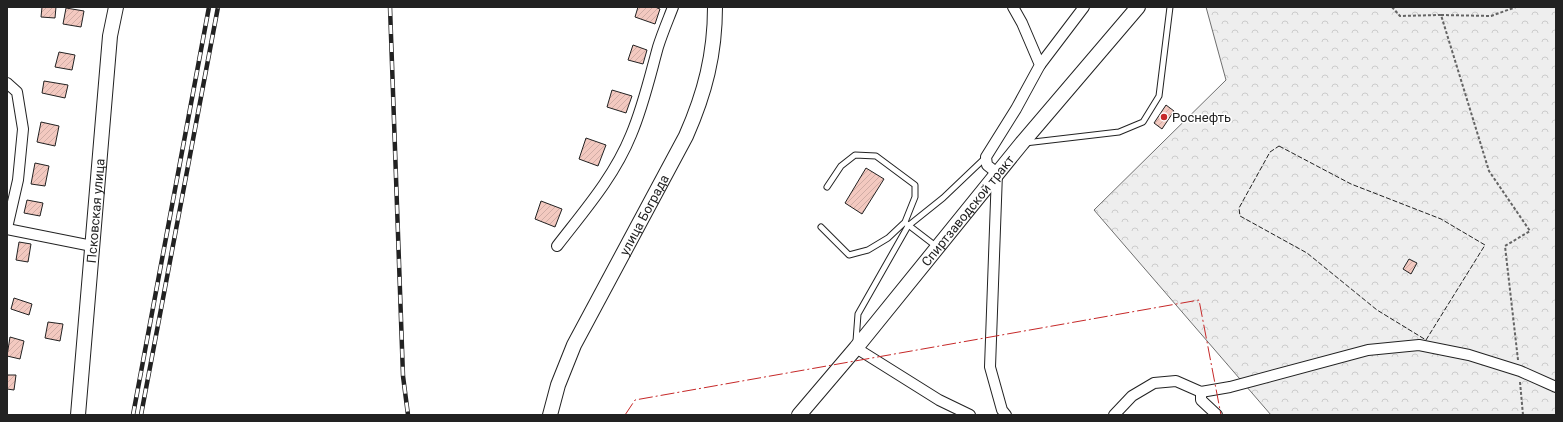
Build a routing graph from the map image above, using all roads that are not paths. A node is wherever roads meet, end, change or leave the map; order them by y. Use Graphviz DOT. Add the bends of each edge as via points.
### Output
graph roads {
  1 [pos="116,7"];
  2 [pos="672,7"];
  3 [pos="715,7"];
  4 [pos="1013,7"];
  5 [pos="1084,7"];
  6 [pos="1138,7"];
  7 [pos="1170,7"];
  8 [pos="1040,65"];
  9 [pos="7,83"];
  10 [pos="1022,144"];
  11 [pos="986,157"];
  12 [pos="998,174"];
  13 [pos="827,187"];
  14 [pos="906,224"];
  15 [pos="821,227"];
  16 [pos="7,229"];
  17 [pos="92,246"];
  18 [pos="557,246"];
  19 [pos="938,247"];
  20 [pos="856,348"];
  21 [pos="1556,387"];
  22 [pos="1201,392"];
  23 [pos="78,415"];
  24 [pos="550,415"];
  25 [pos="799,415"];
  26 [pos="970,415"];
  27 [pos="1006,415"];
  28 [pos="1114,415"];
  29 [pos="1217,415"];
  1 -- 17 [label="main road, Псковская улица" via="110,36"];
  2 -- 18 [label="street" via="631,135 614,170"];
  3 -- 24 [label="main road, улица Бограда" via="709,70 694,118 574,345 558,385"];
  4 -- 8 [label="street"];
  5 -- 8 [label="street"];
  6 -- 10 [label="main road, Спиртзаводской тракт"];
  7 -- 10 [label="lane" via="1159,96 1143,122 1119,132"];
  8 -- 11 [label="street"];
  9 -- 16 [label="street" via="17,92 23,129 18,180"];
  10 -- 12 [label="main road, Спиртзаводской тракт"];
  11 -- 12 [label="street" via="987,165"];
  11 -- 14 [label="lane" via="943,198"];
  12 -- 19 [label="main road, Спиртзаводской тракт"];
  12 -- 27 [label="street" via="990,367 1002,410"];
  13 -- 14 [label="lane" via="841,166 855,156 876,156 915,185 915,197"];
  14 -- 15 [label="lane" via="868,250 849,255"];
  14 -- 19 [label="lane"];
  14 -- 20 [label="lane" via="858,314"];
  16 -- 17 [label="street"];
  17 -- 23 [label="main road, Псковская улица"];
  19 -- 20 [label="main road, Спиртзаводской тракт"];
  20 -- 25 [label="main road, Спиртзаводской тракт"];
  20 -- 26 [label="street" via="939,400"];
  21 -- 22 [label="street" via="1469,355 1419,345 1368,350 1230,387"];
  22 -- 28 [label="street" via="1176,381 1154,383 1132,396"];
  22 -- 29 [label="street" via="1201,400"];
}
